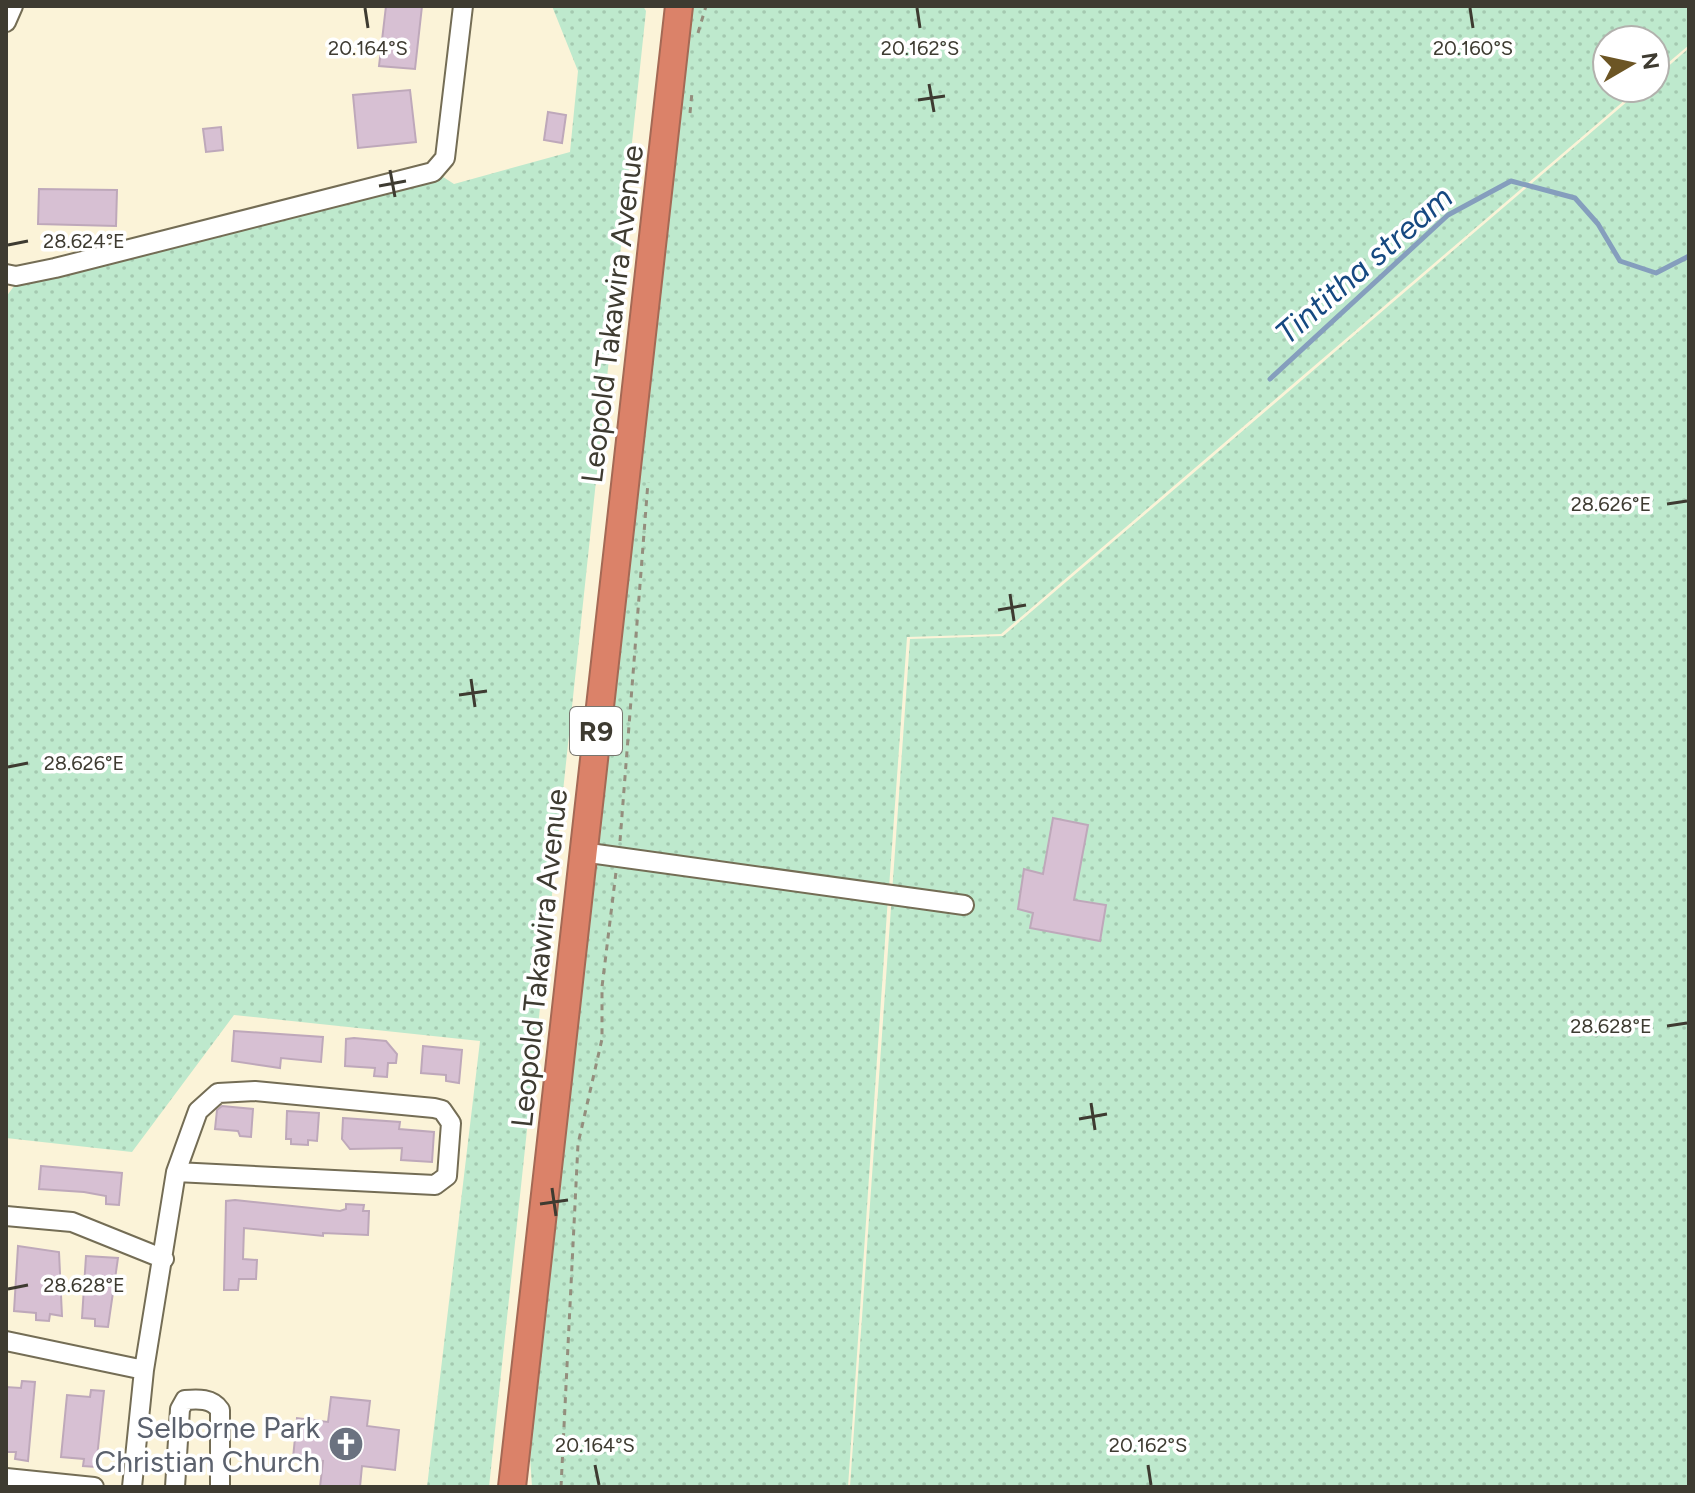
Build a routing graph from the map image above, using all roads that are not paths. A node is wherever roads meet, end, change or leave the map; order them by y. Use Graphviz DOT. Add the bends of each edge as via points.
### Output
graph roads {
  1 [pos="13,6"];
  2 [pos="463,6"];
  3 [pos="679,6"];
  4 [pos="6,22"];
  5 [pos="6,274"];
  6 [pos="582,852"];
  7 [pos="964,905"];
  8 [pos="176,1172"];
  9 [pos="6,1216"];
  10 [pos="164,1259"];
  11 [pos="6,1341"];
  12 [pos="144,1370"];
  13 [pos="515,1456"];
  14 [pos="6,1478"];
  15 [pos="94,1487"];
  16 [pos="132,1487"];
  17 [pos="175,1487"];
  18 [pos="220,1487"];
  19 [pos="504,1487"];
  20 [pos="512,1487"];
  21 [pos="520,1487"];
  1 -- 4 [label="street"];
  2 -- 5 [label="street" via="445,158 433,172 55,268"];
  3 -- 6 [label="highway, Leopold Takawira Avenue / R9"];
  6 -- 7 [label="street"];
  6 -- 13 [label="highway, Leopold Takawira Avenue / R9"];
  8 -- 8 [label="street" via="435,1185 447,1176 451,1123 434,1108 223,1092 198,1111"];
  8 -- 10 [label="street"];
  9 -- 10 [label="street" via="72,1222"];
  10 -- 12 [label="street"];
  11 -- 12 [label="street"];
  12 -- 16 [label="street"];
  13 -- 19 [label="highway"];
  13 -- 20 [label="highway, Leopold Takawira Avenue / R9"];
  13 -- 21 [label="highway"];
  14 -- 15 [label="street"];
  17 -- 18 [label="street" via="180,1409 185,1400 193,1399 209,1401 220,1410"];
}
